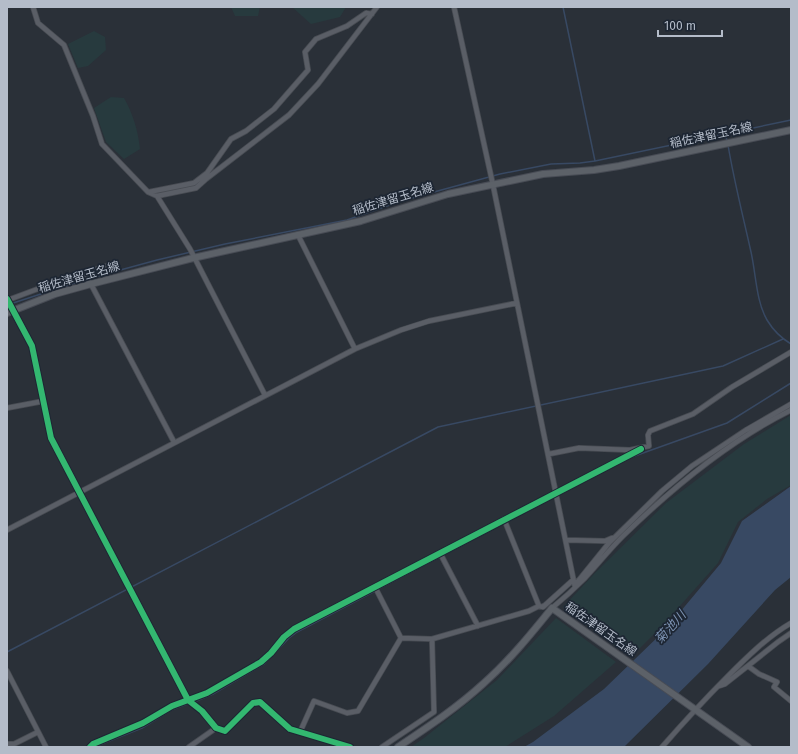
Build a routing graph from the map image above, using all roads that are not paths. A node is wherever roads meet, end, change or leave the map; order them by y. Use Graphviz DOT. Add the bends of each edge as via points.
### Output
graph roads {
  1 [pos="33,7"];
  2 [pos="377,7"];
  3 [pos="454,7"];
  4 [pos="372,14"];
  5 [pos="791,130"];
  6 [pos="492,179"];
  7 [pos="149,192"];
  8 [pos="157,196"];
  9 [pos="298,235"];
  10 [pos="193,256"];
  11 [pos="114,264"];
  12 [pos="84,273"];
  13 [pos="91,284"];
  14 [pos="7,300"];
  15 [pos="517,303"];
  16 [pos="10,311"];
  17 [pos="355,349"];
  18 [pos="791,352"];
  19 [pos="265,395"];
  20 [pos="44,401"];
  21 [pos="791,404"];
  22 [pos="7,408"];
  23 [pos="791,410"];
  24 [pos="174,442"];
  25 [pos="641,449"];
  26 [pos="548,454"];
  27 [pos="79,492"];
  28 [pos="556,492"];
  29 [pos="504,520"];
  30 [pos="7,530"];
  31 [pos="615,537"];
  32 [pos="566,540"];
  33 [pos="440,554"];
  34 [pos="574,584"];
  35 [pos="375,588"];
  36 [pos="539,606"];
  37 [pos="552,608"];
  38 [pos="791,623"];
  39 [pos="478,626"];
  40 [pos="791,633"];
  41 [pos="401,638"];
  42 [pos="432,639"];
  43 [pos="748,666"];
  44 [pos="7,671"];
  45 [pos="717,686"];
  46 [pos="188,700"];
  47 [pos="791,701"];
  48 [pos="693,708"];
  49 [pos="216,728"];
  50 [pos="38,732"];
  51 [pos="300,732"];
  52 [pos="7,744"];
  53 [pos="338,745"];
  54 [pos="46,747"];
  55 [pos="90,747"];
  56 [pos="189,747"];
  57 [pos="350,747"];
  58 [pos="382,747"];
  59 [pos="398,747"];
  60 [pos="662,747"];
  61 [pos="748,747"];
  1 -- 7 [label="street" via="38,23 64,45 102,144"];
  2 -- 4 [label="street"];
  3 -- 6 [label="street"];
  4 -- 7 [label="street" via="366,13 347,26 316,39 305,52 308,70 274,109 246,131 231,139 207,173 194,183"];
  4 -- 8 [label="street" via="318,84 289,116 196,188"];
  5 -- 6 [label="main road, 稲佐津留玉名線" via="619,166"];
  6 -- 9 [label="main road, 稲佐津留玉名線" via="361,221"];
  6 -- 15 [label="street"];
  7 -- 8 [label="street"];
  8 -- 10 [label="street"];
  9 -- 10 [label="main road, 稲佐津留玉名線"];
  9 -- 17 [label="street"];
  10 -- 13 [label="main road, 稲佐津留玉名線"];
  10 -- 19 [label="street"];
  11 -- 12 [label="street"];
  12 -- 13 [label="street"];
  12 -- 14 [label="street"];
  13 -- 16 [label="main road, 稲佐津留玉名線"];
  13 -- 24 [label="street"];
  14 -- 16 [label="street"];
  15 -- 17 [label="street" via="429,321"];
  15 -- 26 [label="street"];
  16 -- 20 [label="street" via="32,346"];
  17 -- 19 [label="street"];
  18 -- 25 [label="street" via="693,414 650,431 649,446"];
  19 -- 24 [label="street"];
  20 -- 22 [label="street"];
  20 -- 27 [label="street" via="51,438"];
  21 -- 31 [label="street" via="692,466"];
  23 -- 34 [label="street" via="710,461 660,502"];
  24 -- 27 [label="street"];
  25 -- 26 [label="street" via="579,448"];
  25 -- 28 [label="street"];
  26 -- 28 [label="street"];
  27 -- 30 [label="street"];
  27 -- 46 [label="street"];
  28 -- 29 [label="street"];
  28 -- 32 [label="street"];
  29 -- 33 [label="street"];
  29 -- 36 [label="street"];
  31 -- 32 [label="street" via="605,541"];
  31 -- 34 [label="street"];
  32 -- 34 [label="street"];
  33 -- 35 [label="street"];
  33 -- 39 [label="street"];
  34 -- 36 [label="street" via="543,607"];
  34 -- 37 [label="street"];
  35 -- 41 [label="street"];
  35 -- 46 [label="street" via="294,629 261,662 207,693"];
  36 -- 39 [label="street"];
  37 -- 48 [label="main road, 稲佐津留玉名線"];
  37 -- 59 [label="main road, 稲佐津留玉名線" via="485,683 452,710"];
  38 -- 45 [label="street" via="759,647"];
  39 -- 42 [label="street"];
  40 -- 43 [label="street"];
  41 -- 42 [label="street"];
  41 -- 51 [label="street" via="358,711 347,713 314,701"];
  42 -- 58 [label="street" via="434,712"];
  43 -- 45 [label="street" via="725,684"];
  43 -- 47 [label="street" via="777,682 774,687"];
  44 -- 50 [label="street"];
  45 -- 48 [label="street"];
  46 -- 49 [label="street" via="202,711"];
  46 -- 55 [label="street"];
  48 -- 60 [label="street"];
  48 -- 61 [label="main road, 稲佐津留玉名線"];
  49 -- 51 [label="street" via="225,731 253,703 260,702 290,730"];
  49 -- 56 [label="street"];
  50 -- 52 [label="street" via="14,744"];
  50 -- 54 [label="street"];
  51 -- 53 [label="street"];
  53 -- 57 [label="street"];
}
